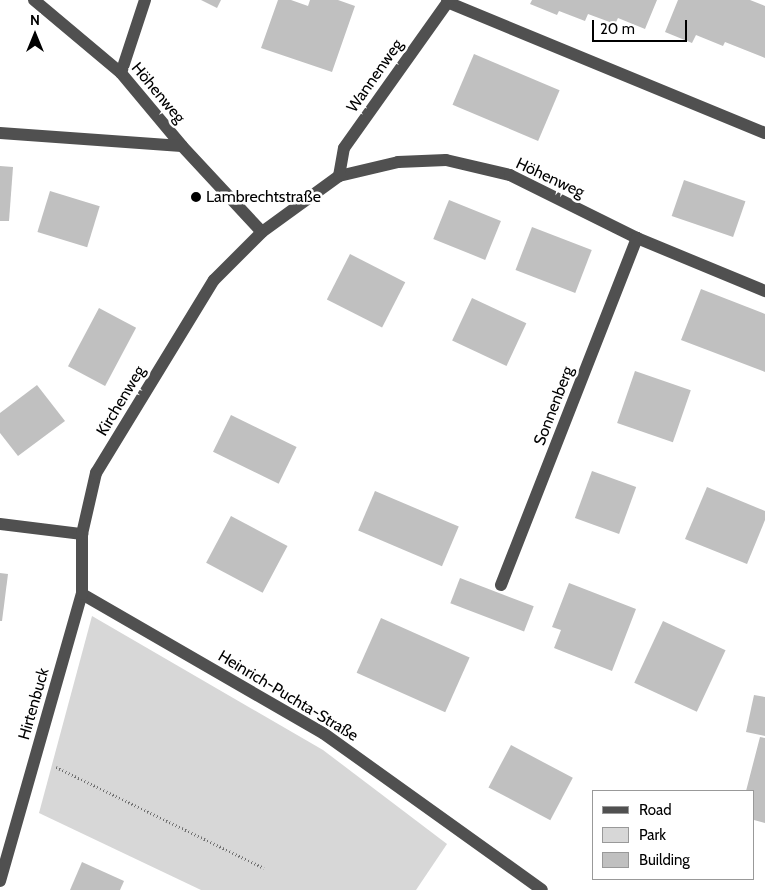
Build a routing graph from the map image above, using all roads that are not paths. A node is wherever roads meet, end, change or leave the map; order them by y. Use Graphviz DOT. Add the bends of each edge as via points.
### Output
graph roads {
  1 [pos="34,0"];
  2 [pos="145,0"];
  3 [pos="448,1"];
  4 [pos="122,73"];
  5 [pos="0,133"];
  6 [pos="765,134"];
  7 [pos="182,146"];
  8 [pos="339,176"];
  9 [pos="262,232"];
  10 [pos="637,238"];
  11 [pos="765,291"];
  12 [pos="0,524"];
  13 [pos="82,534"];
  14 [pos="501,585"];
  15 [pos="82,594"];
  16 [pos="0,881"];
  17 [pos="542,890"];
  1 -- 4 [label="street, Höhenweg"];
  2 -- 4 [label="street"];
  3 -- 6 [label="street"];
  3 -- 8 [label="street, Wannenweg" via="344,148"];
  4 -- 7 [label="street, Höhenweg"];
  5 -- 7 [label="street"];
  7 -- 9 [label="street, Höhenweg"];
  8 -- 9 [label="street, Höhenweg"];
  8 -- 10 [label="street, Höhenweg" via="398,162 446,160 510,175"];
  9 -- 13 [label="street, Kirchenweg" via="214,280 96,473"];
  10 -- 11 [label="street, Höhenweg"];
  10 -- 14 [label="street, Sonnenberg"];
  12 -- 13 [label="street"];
  13 -- 15 [label="street, Hirtenbuck"];
  15 -- 16 [label="street, Hirtenbuck"];
  15 -- 17 [label="street, Heinrich-Puchta-Straße" via="323,733"];
}
